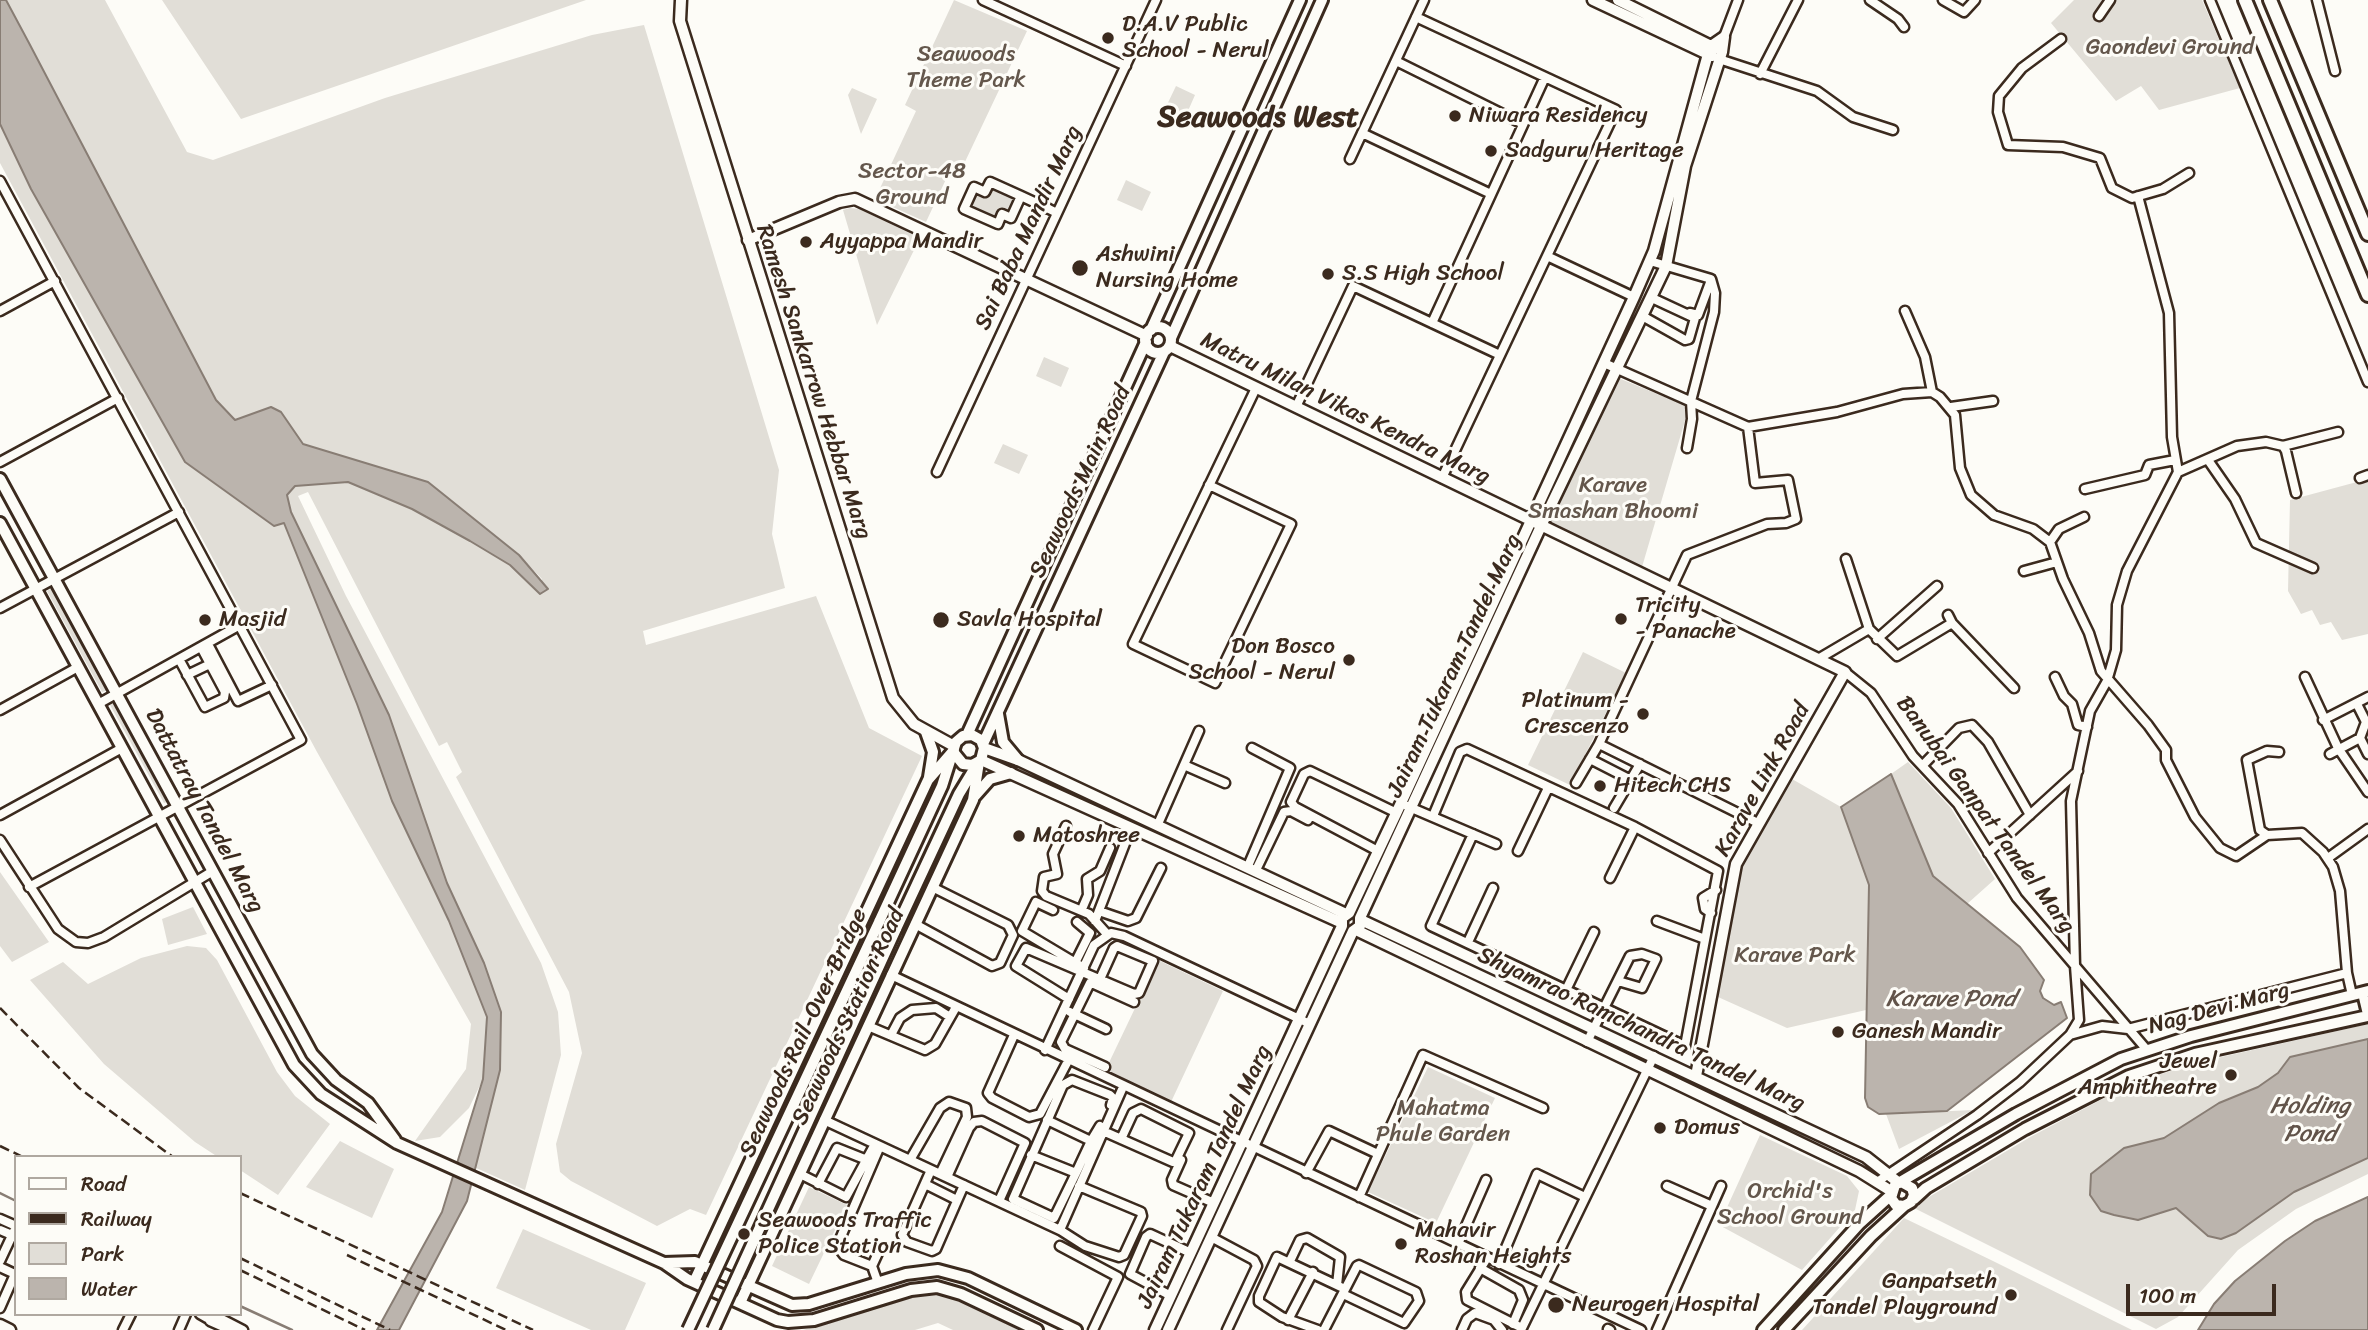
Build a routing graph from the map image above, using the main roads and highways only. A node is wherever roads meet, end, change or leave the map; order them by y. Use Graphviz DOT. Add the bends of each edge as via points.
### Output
graph roads {
  1 [pos="1300,0"];
  2 [pos="1322,0"];
  3 [pos="2245,0"];
  4 [pos="2270,0"];
  5 [pos="2368,234"];
  6 [pos="2368,295"];
  7 [pos="1148,336"];
  8 [pos="1168,345"];
  9 [pos="0,479"];
  10 [pos="0,523"];
  11 [pos="998,711"];
  12 [pos="926,732"];
  13 [pos="967,735"];
  14 [pos="984,746"];
  15 [pos="954,750"];
  16 [pos="1018,760"];
  17 [pos="979,762"];
  18 [pos="1011,774"];
  19 [pos="928,780"];
  20 [pos="973,800"];
  21 [pos="2361,993"];
  22 [pos="2368,1015"];
  23 [pos="397,1143"];
  24 [pos="1896,1188"];
  25 [pos="1909,1202"];
  26 [pos="664,1263"];
  27 [pos="702,1266"];
  28 [pos="694,1282"];
  29 [pos="747,1287"];
  30 [pos="740,1303"];
  31 [pos="688,1330"];
  32 [pos="713,1330"];
  33 [pos="1037,1330"];
  34 [pos="1076,1330"];
  35 [pos="1763,1330"];
  36 [pos="1784,1330"];
  1 -- 7 [label="main road, Seawoods Main Road"];
  2 -- 8 [label="main road, Seawoods Main Road"];
  3 -- 6 [label="main road"];
  4 -- 5 [label="main road"];
  7 -- 8 [label="main road" via="1153,352"];
  7 -- 8 [label="main road" via="1163,328"];
  7 -- 13 [label="main road, Seawoods Main Road"];
  8 -- 11 [label="main road, Seawoods Main Road"];
  9 -- 23 [label="main road, Dattatray Tandel Marg" via="312,1054 336,1080 368,1103"];
  10 -- 23 [label="main road, Dattatray Tandel Marg" via="294,1065 321,1094"];
  11 -- 14 [label="main road, Seawoods Main Road"];
  11 -- 16 [label="main road" via="1000,735"];
  12 -- 19 [label="main road" via="933,752"];
  13 -- 14 [label="main road" via="977,737"];
  13 -- 15 [label="main road"];
  14 -- 17 [label="main road"];
  15 -- 17 [label="main road" via="963,764"];
  15 -- 19 [label="main road, Seawoods Station Road"];
  15 -- 31 [label="main road, Seawoods Rail-Over Bridge, bridge" via="943,786"];
  17 -- 20 [label="main road, Seawoods Station Road"];
  17 -- 32 [label="main road, Seawoods Rail-Over Bridge, bridge" via="895,929"];
  18 -- 20 [label="main road" via="990,779"];
  19 -- 27 [label="main road, Seawoods Station Road"];
  20 -- 29 [label="main road, Seawoods Station Road"];
  21 -- 22 [label="main road"];
  21 -- 24 [label="main road, Nag Devi Marg" via="2121,1059 2016,1114"];
  22 -- 25 [label="main road, Nag Devi Marg" via="2195,1054 2129,1076 2025,1129"];
  23 -- 26 [label="main road, Dattatray Tandel Marg"];
  24 -- 25 [label="main road" via="1912,1188"];
  24 -- 25 [label="main road" via="1896,1205"];
  24 -- 35 [label="main road, Nag Devi Marg"];
  25 -- 36 [label="main road, Nag Devi Marg"];
  26 -- 27 [label="main road"];
  26 -- 28 [label="main road"];
  27 -- 28 [label="main road, Seawoods Station Road"];
  27 -- 29 [label="main road"];
  28 -- 30 [label="main road"];
  29 -- 30 [label="main road, Seawoods Station Road"];
  29 -- 34 [label="main road" via="799,1305 922,1271 954,1273"];
  30 -- 33 [label="main road" via="788,1322 814,1320 911,1290 937,1287"];
}
